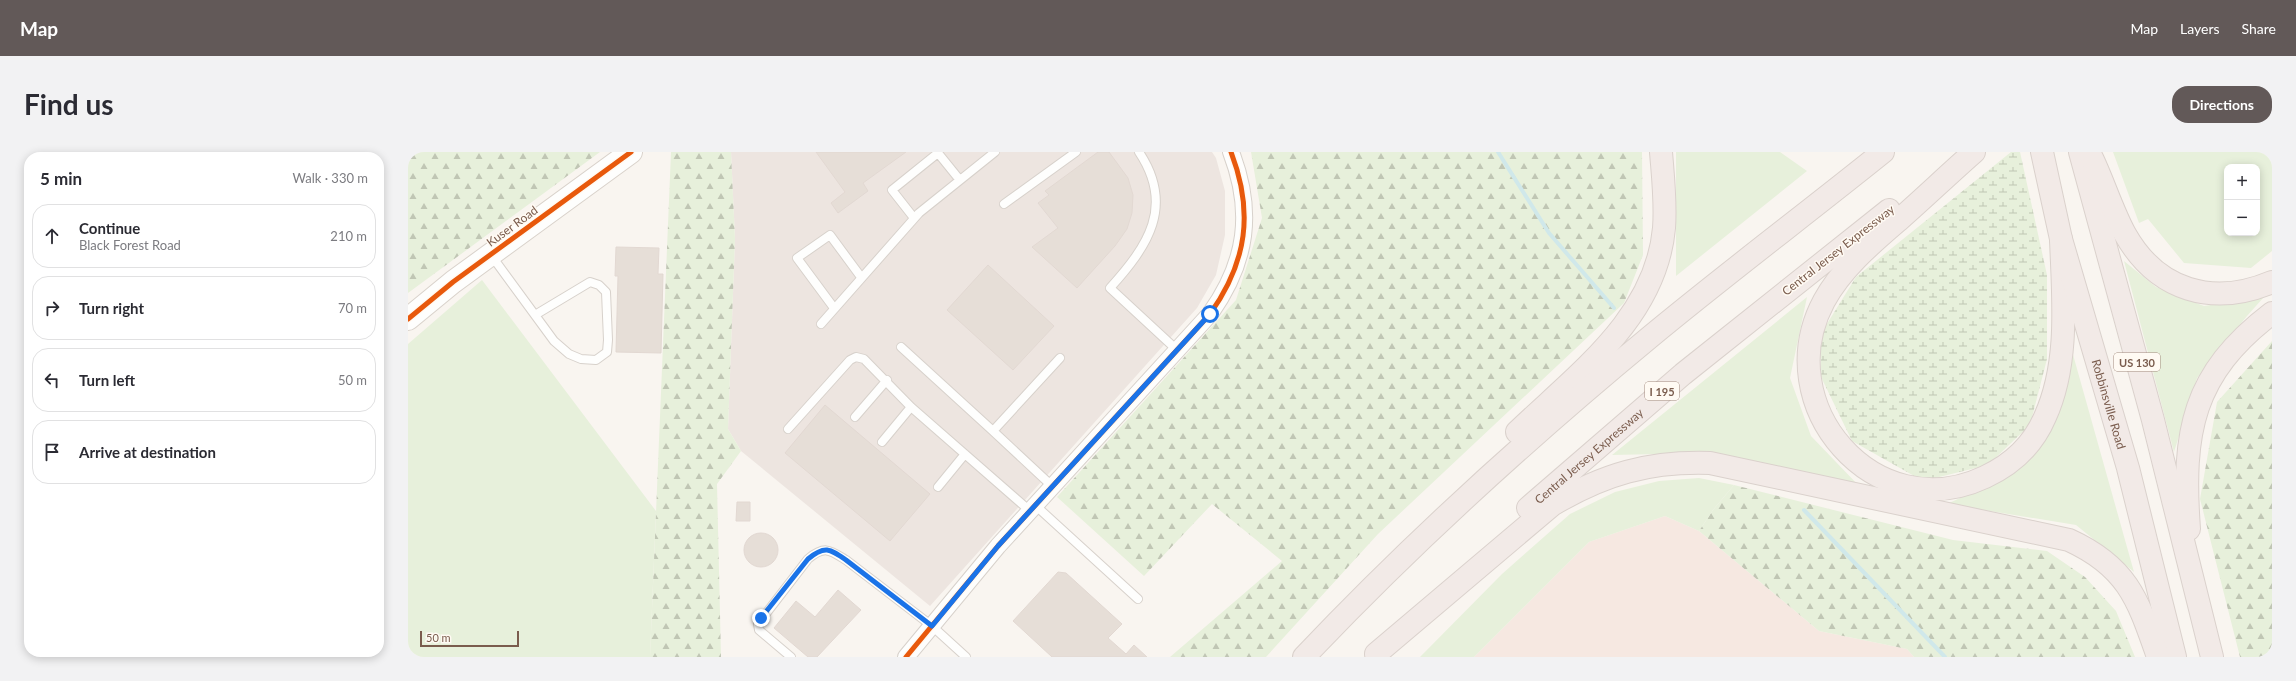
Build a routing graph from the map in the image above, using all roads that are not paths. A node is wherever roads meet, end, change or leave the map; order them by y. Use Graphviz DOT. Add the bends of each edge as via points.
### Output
graph roads {
  1 [pos="631,152"];
  2 [pos="995,152"];
  3 [pos="1076,152"];
  4 [pos="1139,152"];
  5 [pos="1231,152"];
  6 [pos="1661,152"];
  7 [pos="1883,152"];
  8 [pos="1968,152"];
  9 [pos="1974,152"];
  10 [pos="2042,152"];
  11 [pos="2080,152"];
  12 [pos="2090,152"];
  13 [pos="959,179"];
  14 [pos="1004,204"];
  15 [pos="914,218"];
  16 [pos="2061,239"];
  17 [pos="491,254"];
  18 [pos="862,277"];
  19 [pos="2272,282"];
  20 [pos="834,308"];
  21 [pos="2272,313"];
  22 [pos="535,315"];
  23 [pos="408,319"];
  24 [pos="821,324"];
  25 [pos="900,347"];
  26 [pos="1177,350"];
  27 [pos="1060,358"];
  28 [pos="887,380"];
  29 [pos="911,407"];
  30 [pos="855,417"];
  31 [pos="788,428"];
  32 [pos="993,431"];
  33 [pos="882,442"];
  34 [pos="965,454"];
  35 [pos="1052,486"];
  36 [pos="938,487"];
  37 [pos="1032,508"];
  38 [pos="2190,572"];
  39 [pos="1138,599"];
  40 [pos="1342,617"];
  41 [pos="932,626"];
  42 [pos="1374,656"];
  43 [pos="791,657"];
  44 [pos="906,657"];
  45 [pos="966,657"];
  46 [pos="1304,657"];
  47 [pos="2158,657"];
  48 [pos="2175,657"];
  49 [pos="2212,657"];
  1 -- 17 [label="street, Kuser Road"];
  2 -- 13 [label="lane"];
  3 -- 14 [label="lane"];
  4 -- 26 [label="lane" via="1152,174 1157,195 1152,221 1147,240 1134,261 1110,288"];
  5 -- 26 [label="street" via="1243,196 1244,224 1239,260 1222,297"];
  6 -- 40 [label="highway" via="1665,206 1660,254 1646,291 1628,322 1614,340 1501,447"];
  7 -- 40 [label="highway" via="1652,336 1552,420"];
  8 -- 42 [label="highway, Central Jersey Expressway / I 195" via="1905,198 1630,417 1490,543"];
  9 -- 16 [label="highway" via="1864,251 1836,283 1819,312 1810,338 1809,376 1812,396 1829,433 1842,450 1868,470 1891,482 1934,489 1956,487 1977,481 2011,462 2026,449 2046,415 2060,364 2064,318"];
  10 -- 16 [label="highway, Robbinsville Road / US 130"];
  11 -- 38 [label="highway, US 130" via="2153,420"];
  12 -- 19 [label="highway" via="2126,235 2143,259 2165,277 2195,291 2222,295 2246,292"];
  13 -- 15 [label="lane"];
  13 -- 15 [label="lane" via="938,153 892,190"];
  15 -- 18 [label="lane"];
  16 -- 48 [label="highway, Robbinsville Road / US 130" via="2128,468"];
  17 -- 22 [label="lane"];
  17 -- 23 [label="street, Kuser Road"];
  18 -- 20 [label="lane"];
  18 -- 20 [label="lane" via="830,235 797,258"];
  20 -- 24 [label="lane"];
  21 -- 38 [label="highway" via="2242,337 2226,355 2210,378 2199,401 2191,430 2188,465"];
  22 -- 22 [label="lane" via="554,341 569,354 581,359 596,360 606,352 606,292 599,285 590,282"];
  25 -- 32 [label="lane"];
  26 -- 35 [label="street"];
  27 -- 32 [label="lane"];
  28 -- 29 [label="lane"];
  28 -- 30 [label="lane"];
  28 -- 31 [label="lane" via="864,360 856,357 850,360"];
  29 -- 33 [label="lane"];
  29 -- 34 [label="lane"];
  32 -- 35 [label="lane"];
  34 -- 36 [label="lane"];
  34 -- 37 [label="lane"];
  35 -- 37 [label="street"];
  37 -- 39 [label="lane"];
  37 -- 41 [label="street"];
  38 -- 49 [label="highway, US 130"];
  40 -- 46 [label="highway"];
  41 -- 43 [label="lane" via="846,560 832,551 825,550 808,559 758,624 759,630"];
  41 -- 44 [label="street"];
  41 -- 45 [label="lane"];
  42 -- 47 [label="highway" via="1552,505 1605,477 1654,465 1684,462 1710,463 2069,540 2104,560 2120,575 2141,609"];
}
